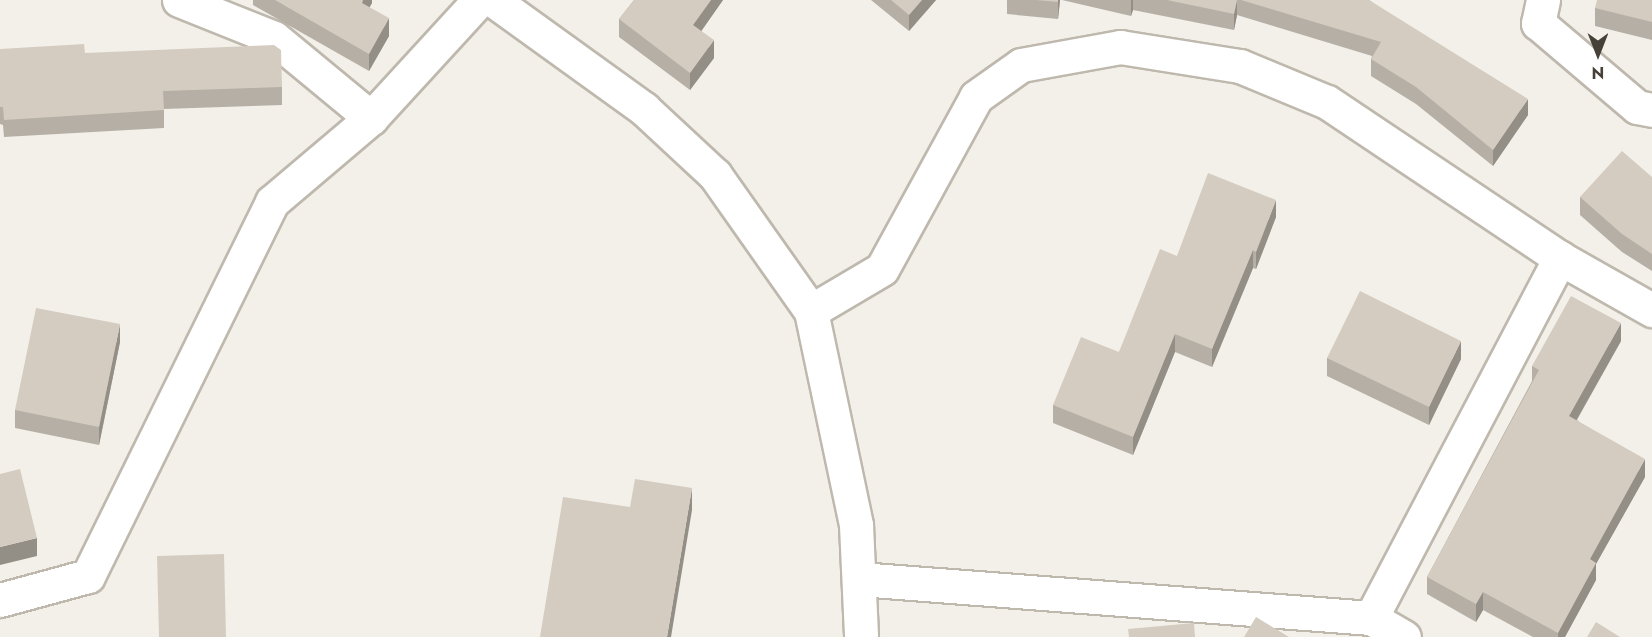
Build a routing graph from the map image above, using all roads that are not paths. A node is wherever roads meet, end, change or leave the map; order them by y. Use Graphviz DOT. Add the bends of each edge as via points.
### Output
graph roads {
  1 [pos="179,0"];
  2 [pos="479,0"];
  3 [pos="493,0"];
  4 [pos="1543,0"];
  5 [pos="1652,110"];
  6 [pos="371,118"];
  7 [pos="1560,258"];
  8 [pos="1652,310"];
  9 [pos="811,311"];
  10 [pos="859,579"];
  11 [pos="0,600"];
  12 [pos="1371,618"];
  13 [pos="861,637"];
  14 [pos="1404,637"];
  1 -- 6 [label="street" via="274,38"];
  2 -- 6 [label="street"];
  3 -- 9 [label="street" via="644,109 715,175"];
  4 -- 5 [label="street" via="1538,23 1637,107"];
  6 -- 11 [label="street" via="272,202 88,576"];
  7 -- 8 [label="street"];
  7 -- 9 [label="street" via="1327,102 1240,66 1120,47 1021,65 976,97 882,269"];
  7 -- 12 [label="street"];
  9 -- 10 [label="street" via="856,525"];
  10 -- 12 [label="street"];
  10 -- 13 [label="street"];
  12 -- 14 [label="street"];
}
